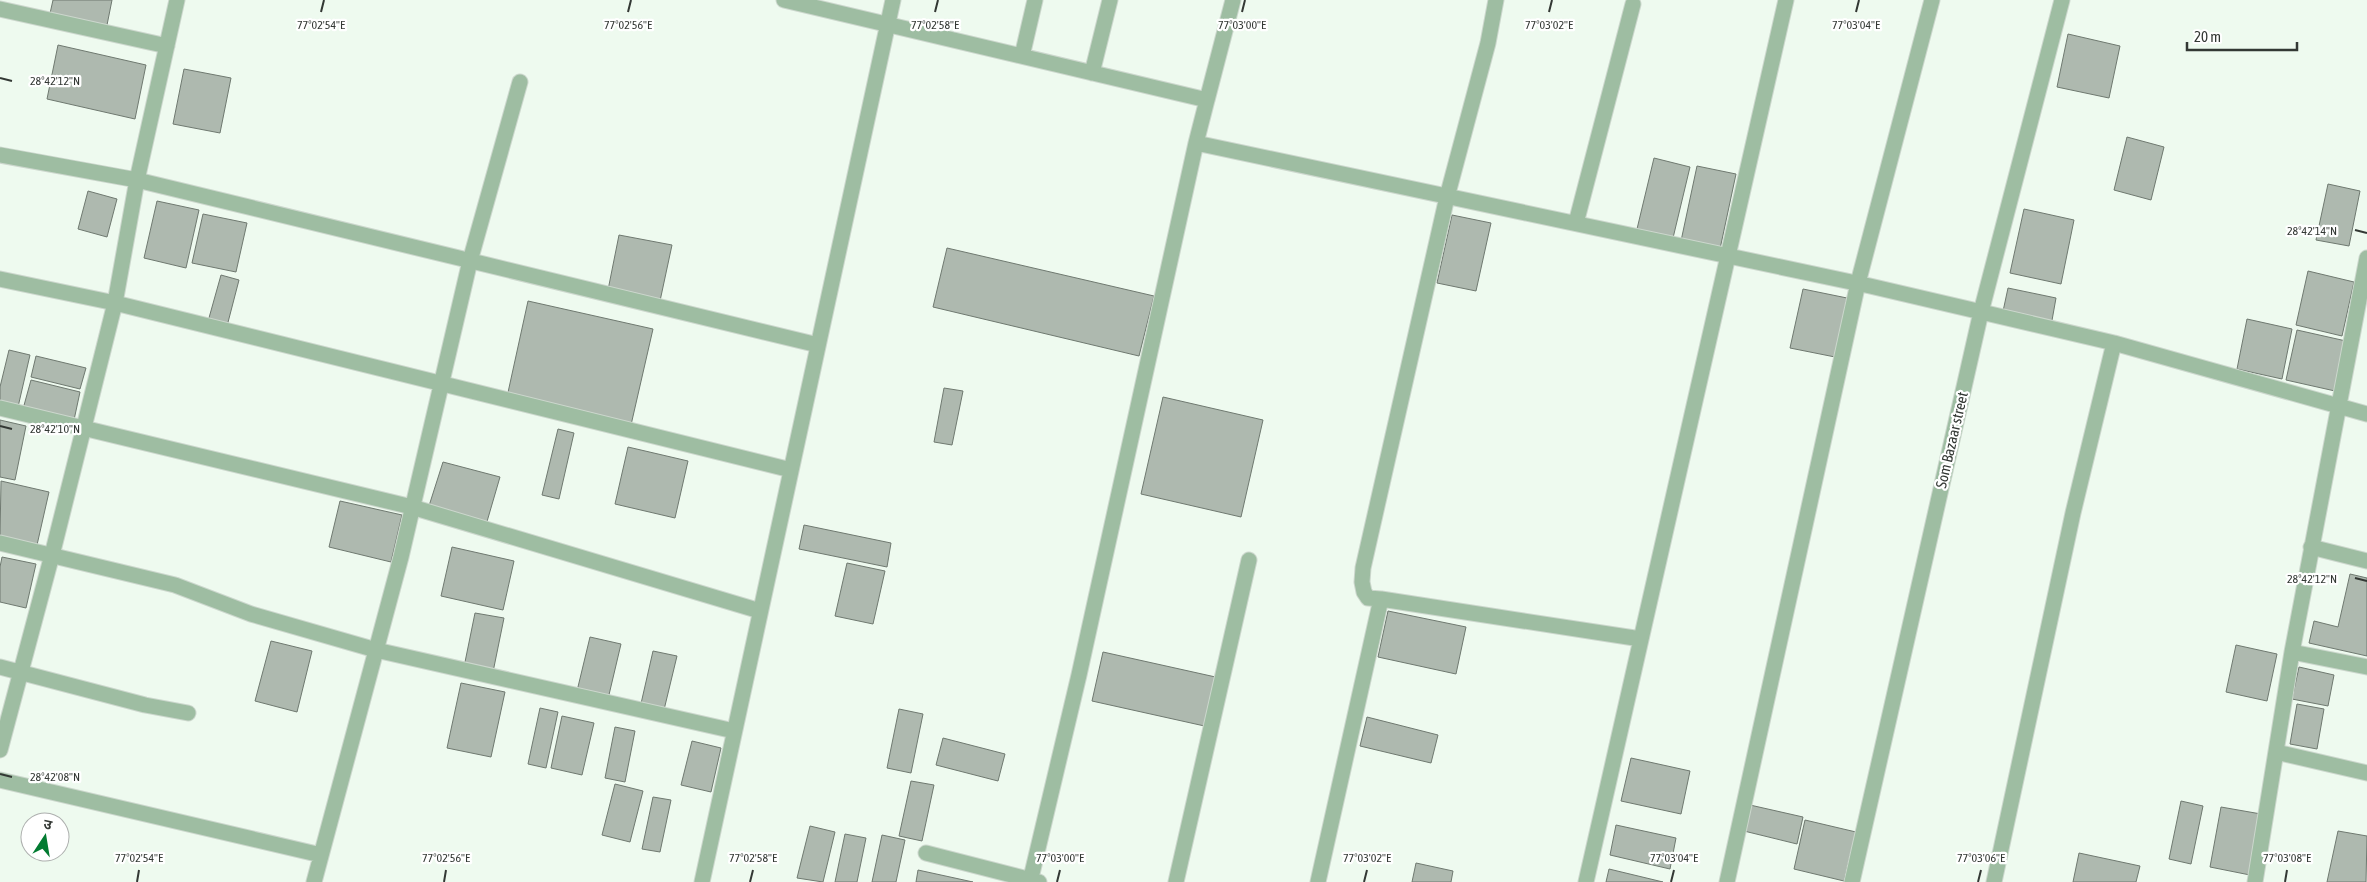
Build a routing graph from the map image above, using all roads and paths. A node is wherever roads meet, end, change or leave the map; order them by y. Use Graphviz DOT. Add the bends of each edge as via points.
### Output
graph roads {
  1 [pos="177,0"];
  2 [pos="784,0"];
  3 [pos="893,0"];
  4 [pos="1036,0"];
  5 [pos="1110,0"];
  6 [pos="1233,0"];
  7 [pos="1496,0"];
  8 [pos="1786,0"];
  9 [pos="1932,0"];
  10 [pos="2062,0"];
  11 [pos="1633,4"];
  12 [pos="0,9"];
  13 [pos="888,24"];
  14 [pos="167,46"];
  15 [pos="1022,56"];
  16 [pos="1092,73"];
  17 [pos="520,82"];
  18 [pos="1207,100"];
  19 [pos="1196,143"];
  20 [pos="0,155"];
  21 [pos="136,180"];
  22 [pos="1447,197"];
  23 [pos="1576,223"];
  24 [pos="1729,255"];
  25 [pos="2367,260"];
  26 [pos="470,261"];
  27 [pos="0,279"];
  28 [pos="1858,283"];
  29 [pos="115,303"];
  30 [pos="1981,312"];
  31 [pos="2114,343"];
  32 [pos="818,345"];
  33 [pos="441,383"];
  34 [pos="2338,406"];
  35 [pos="0,408"];
  36 [pos="2367,414"];
  37 [pos="84,427"];
  38 [pos="791,470"];
  39 [pos="412,507"];
  40 [pos="0,543"];
  41 [pos="2311,548"];
  42 [pos="52,555"];
  43 [pos="1249,560"];
  44 [pos="2367,561"];
  45 [pos="1381,599"];
  46 [pos="760,611"];
  47 [pos="1642,639"];
  48 [pos="376,650"];
  49 [pos="2292,652"];
  50 [pos="0,667"];
  51 [pos="2367,667"];
  52 [pos="21,673"];
  53 [pos="188,713"];
  54 [pos="734,731"];
  55 [pos="0,750"];
  56 [pos="2276,752"];
  57 [pos="2367,773"];
  58 [pos="0,780"];
  59 [pos="926,853"];
  60 [pos="321,855"];
  61 [pos="1034,881"];
  62 [pos="314,882"];
  63 [pos="702,882"];
  64 [pos="1176,882"];
  65 [pos="1318,882"];
  66 [pos="1586,882"];
  67 [pos="1727,882"];
  68 [pos="1852,882"];
  69 [pos="1994,882"];
  70 [pos="2255,882"];
  1 -- 14 [label="street"];
  2 -- 13 [label="street"];
  3 -- 13 [label="street"];
  4 -- 15 [label="street"];
  5 -- 16 [label="street"];
  6 -- 18 [label="street"];
  7 -- 22 [label="street" via="1488,43"];
  8 -- 24 [label="street"];
  9 -- 28 [label="street"];
  10 -- 30 [label="street, Som Bazaar street"];
  11 -- 23 [label="street"];
  12 -- 14 [label="street"];
  13 -- 15 [label="street"];
  13 -- 32 [label="street"];
  14 -- 21 [label="street"];
  15 -- 16 [label="street"];
  16 -- 18 [label="street"];
  17 -- 26 [label="street"];
  18 -- 19 [label="street"];
  19 -- 22 [label="street"];
  19 -- 61 [label="street"];
  20 -- 21 [label="street"];
  21 -- 26 [label="street"];
  21 -- 29 [label="street"];
  22 -- 23 [label="street"];
  22 -- 45 [label="street" via="1363,568 1364,592 1368,598"];
  23 -- 24 [label="street"];
  24 -- 28 [label="street"];
  24 -- 47 [label="street"];
  25 -- 34 [label="street"];
  26 -- 32 [label="street"];
  26 -- 33 [label="street"];
  27 -- 29 [label="street"];
  28 -- 30 [label="street"];
  28 -- 67 [label="street"];
  29 -- 33 [label="street"];
  29 -- 37 [label="street"];
  30 -- 31 [label="street"];
  30 -- 68 [label="street, Som Bazaar street"];
  31 -- 34 [label="street"];
  31 -- 69 [label="street" via="2073,513"];
  32 -- 38 [label="street"];
  33 -- 38 [label="street"];
  33 -- 39 [label="street"];
  34 -- 36 [label="street"];
  34 -- 41 [label="street"];
  35 -- 37 [label="street"];
  37 -- 39 [label="street"];
  37 -- 42 [label="street"];
  38 -- 46 [label="street"];
  39 -- 46 [label="street"];
  39 -- 48 [label="street"];
  40 -- 42 [label="street"];
  41 -- 44 [label="street"];
  41 -- 49 [label="street"];
  42 -- 48 [label="street" via="175,585 251,614"];
  42 -- 52 [label="street"];
  43 -- 64 [label="street"];
  45 -- 47 [label="street"];
  45 -- 65 [label="street"];
  46 -- 54 [label="street"];
  47 -- 66 [label="street"];
  48 -- 54 [label="street"];
  48 -- 60 [label="street"];
  49 -- 51 [label="street"];
  49 -- 56 [label="street"];
  50 -- 52 [label="street"];
  52 -- 53 [label="street"];
  52 -- 55 [label="street"];
  54 -- 63 [label="street"];
  56 -- 57 [label="street"];
  56 -- 70 [label="street"];
  58 -- 60 [label="street"];
  59 -- 61 [label="street"];
  60 -- 62 [label="street"];
}
